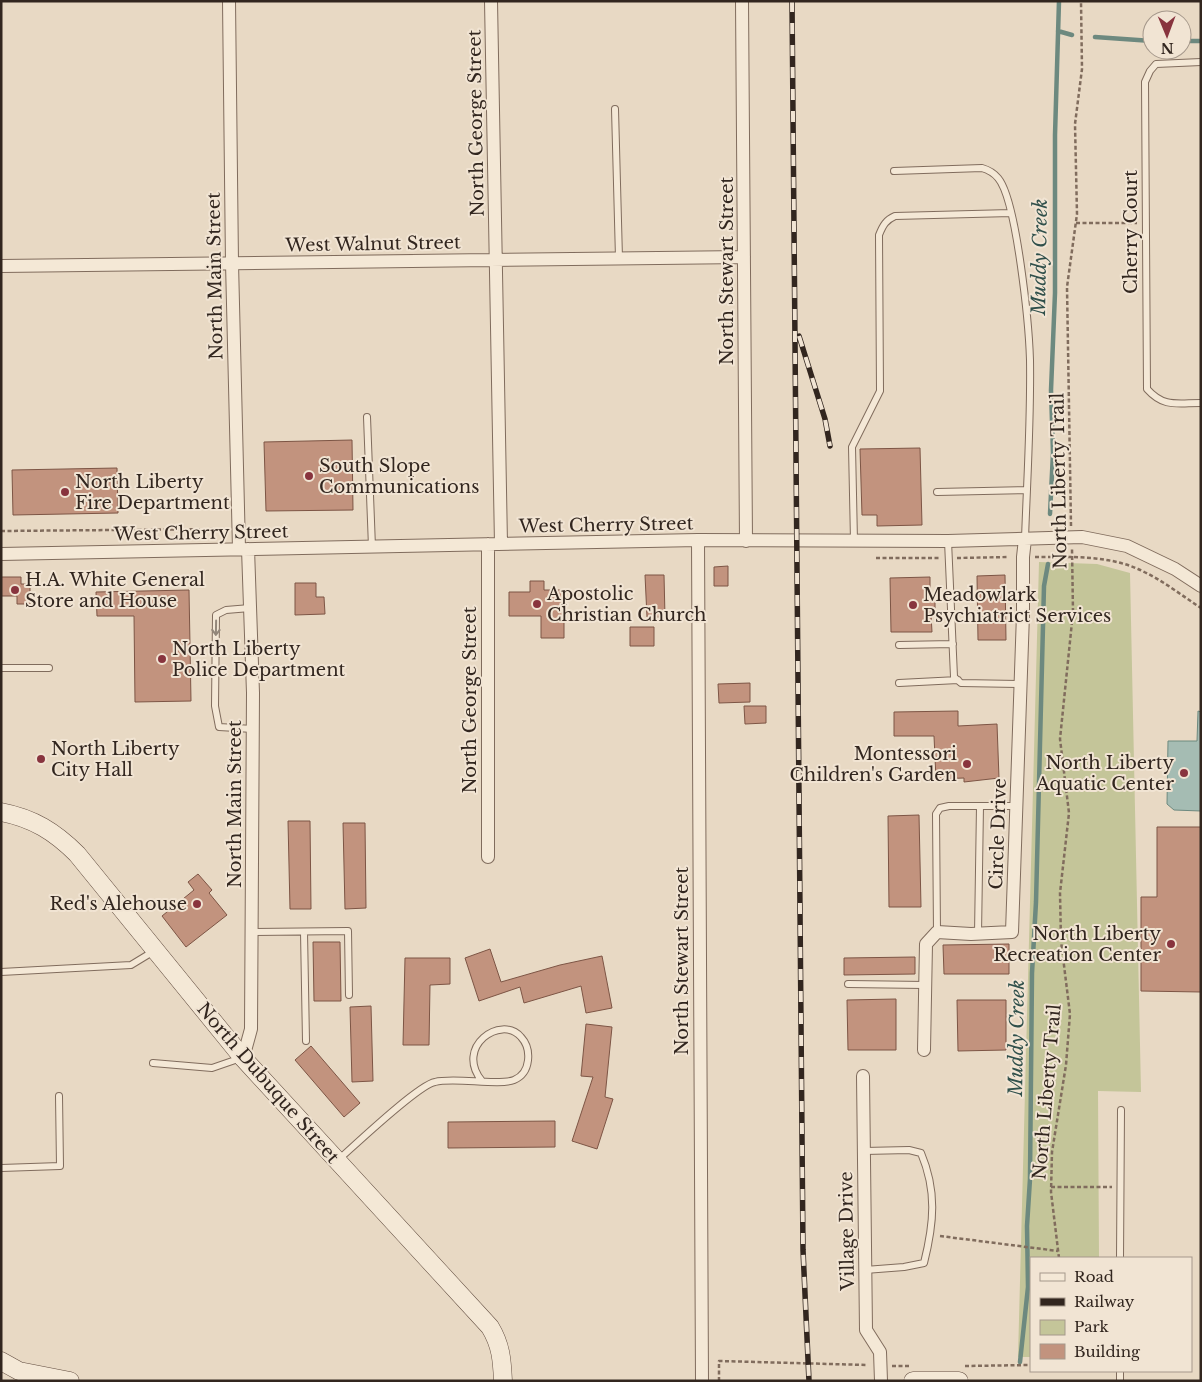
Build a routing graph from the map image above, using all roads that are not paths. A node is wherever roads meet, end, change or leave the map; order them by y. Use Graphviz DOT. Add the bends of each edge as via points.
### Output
graph roads {
  1 [pos="229,1"];
  2 [pos="491,1"];
  3 [pos="742,1"];
  4 [pos="1201,62"];
  5 [pos="615,109"];
  6 [pos="894,171"];
  7 [pos="1011,213"];
  8 [pos="744,257"];
  9 [pos="619,258"];
  10 [pos="496,260"];
  11 [pos="232,263"];
  12 [pos="1,266"];
  13 [pos="1201,403"];
  14 [pos="367,417"];
  15 [pos="1027,490"];
  16 [pos="936,492"];
  17 [pos="698,540"];
  18 [pos="1026,540"];
  19 [pos="746,541"];
  20 [pos="854,541"];
  21 [pos="948,541"];
  22 [pos="494,544"];
  23 [pos="372,547"];
  24 [pos="244,549"];
  25 [pos="1,554"];
  26 [pos="1201,586"];
  27 [pos="250,608"];
  28 [pos="953,644"];
  29 [pos="899,645"];
  30 [pos="1,668"];
  31 [pos="48,668"];
  32 [pos="958,680"];
  33 [pos="899,683"];
  34 [pos="1021,684"];
  35 [pos="253,729"];
  36 [pos="980,806"];
  37 [pos="1016,806"];
  38 [pos="1,812"];
  39 [pos="488,856"];
  40 [pos="252,932"];
  41 [pos="304,932"];
  42 [pos="937,932"];
  43 [pos="978,934"];
  44 [pos="155,950"];
  45 [pos="1,972"];
  46 [pos="848,984"];
  47 [pos="925,984"];
  48 [pos="349,995"];
  49 [pos="306,1041"];
  50 [pos="924,1050"];
  51 [pos="243,1058"];
  52 [pos="153,1063"];
  53 [pos="863,1076"];
  54 [pos="482,1081"];
  55 [pos="59,1096"];
  56 [pos="1120,1110"];
  57 [pos="864,1151"];
  58 [pos="336,1161"];
  59 [pos="1,1168"];
  60 [pos="1120,1257"];
  61 [pos="865,1270"];
  62 [pos="1,1361"];
  63 [pos="912,1373"];
  64 [pos="960,1373"];
  65 [pos="7,1381"];
  66 [pos="70,1381"];
  67 [pos="503,1381"];
  68 [pos="702,1381"];
  69 [pos="881,1381"];
  1 -- 11 [label="street, North Main Street"];
  2 -- 10 [label="street, North George Street"];
  3 -- 8 [label="street, North Stewart Street"];
  4 -- 13 [label="lane, Cherry Court" via="1156,64 1145,82 1147,388 1159,401"];
  5 -- 9 [label="lane"];
  6 -- 7 [label="lane" via="990,170 999,179"];
  7 -- 15 [label="lane" via="1023,285 1030,360"];
  7 -- 20 [label="lane" via="895,216 882,226 879,235 880,391 852,447"];
  8 -- 9 [label="street, West Walnut Street"];
  8 -- 19 [label="street, North Stewart Street"];
  9 -- 10 [label="street, West Walnut Street"];
  10 -- 11 [label="street, West Walnut Street"];
  10 -- 22 [label="street, North George Street"];
  11 -- 12 [label="street, West Walnut Street"];
  11 -- 24 [label="street, North Main Street"];
  14 -- 23 [label="lane"];
  15 -- 16 [label="lane"];
  15 -- 18 [label="lane"];
  17 -- 19 [label="street, West Cherry Street"];
  17 -- 22 [label="street, West Cherry Street"];
  17 -- 68 [label="street, North Stewart Street"];
  18 -- 21 [label="street, West Cherry Street"];
  18 -- 26 [label="street, West Cherry Street" via="1071,537 1105,540 1127,546 1175,569"];
  18 -- 34 [label="street, Circle Drive"];
  19 -- 20 [label="street, West Cherry Street"];
  20 -- 21 [label="street, West Cherry Street"];
  21 -- 28 [label="lane"];
  22 -- 23 [label="street, West Cherry Street"];
  22 -- 39 [label="street, North George Street"];
  23 -- 24 [label="street, West Cherry Street"];
  24 -- 25 [label="street, West Cherry Street"];
  24 -- 27 [label="street, North Main Street"];
  27 -- 35 [label="street, North Main Street"];
  27 -- 35 [label="lane, one-way" via="226,610 216,615 214,706 219,727"];
  28 -- 29 [label="lane"];
  28 -- 32 [label="lane" via="954,677"];
  30 -- 31 [label="lane"];
  32 -- 33 [label="lane"];
  32 -- 34 [label="lane" via="961,683"];
  34 -- 37 [label="street, Circle Drive"];
  35 -- 40 [label="street, North Main Street"];
  36 -- 37 [label="lane"];
  36 -- 42 [label="lane" via="949,806 940,808 936,814"];
  36 -- 43 [label="lane"];
  37 -- 43 [label="street, Circle Drive" via="1012,932"];
  38 -- 44 [label="main road, North Dubuque Street" via="36,823 63,840"];
  40 -- 41 [label="lane"];
  40 -- 51 [label="street, North Main Street" via="251,1029"];
  41 -- 48 [label="lane" via="348,931"];
  41 -- 49 [label="lane"];
  42 -- 43 [label="street, Circle Drive"];
  42 -- 47 [label="street" via="926,944"];
  44 -- 45 [label="lane" via="131,965"];
  44 -- 51 [label="main road, North Dubuque Street"];
  46 -- 47 [label="lane"];
  47 -- 50 [label="street"];
  51 -- 52 [label="lane" via="212,1068"];
  51 -- 58 [label="main road, North Dubuque Street"];
  53 -- 57 [label="street, Village Drive"];
  54 -- 54 [label="lane" via="514,1080 523,1072 528,1062 528,1047 520,1036 509,1030 494,1031 482,1038 472,1060"];
  54 -- 58 [label="lane" via="434,1082 418,1091"];
  55 -- 59 [label="lane" via="60,1166"];
  56 -- 60 [label="lane"];
  57 -- 61 [label="street, Village Drive"];
  57 -- 61 [label="lane" via="908,1150 921,1153 930,1175 931,1235 924,1263"];
  58 -- 67 [label="main road, North Dubuque Street" via="490,1327 502,1355"];
  61 -- 69 [label="street, Village Drive" via="866,1330 878,1348"];
  62 -- 65 [label="main road"];
  62 -- 66 [label="main road" via="19,1371"];
  63 -- 64 [label="main road"];
}
